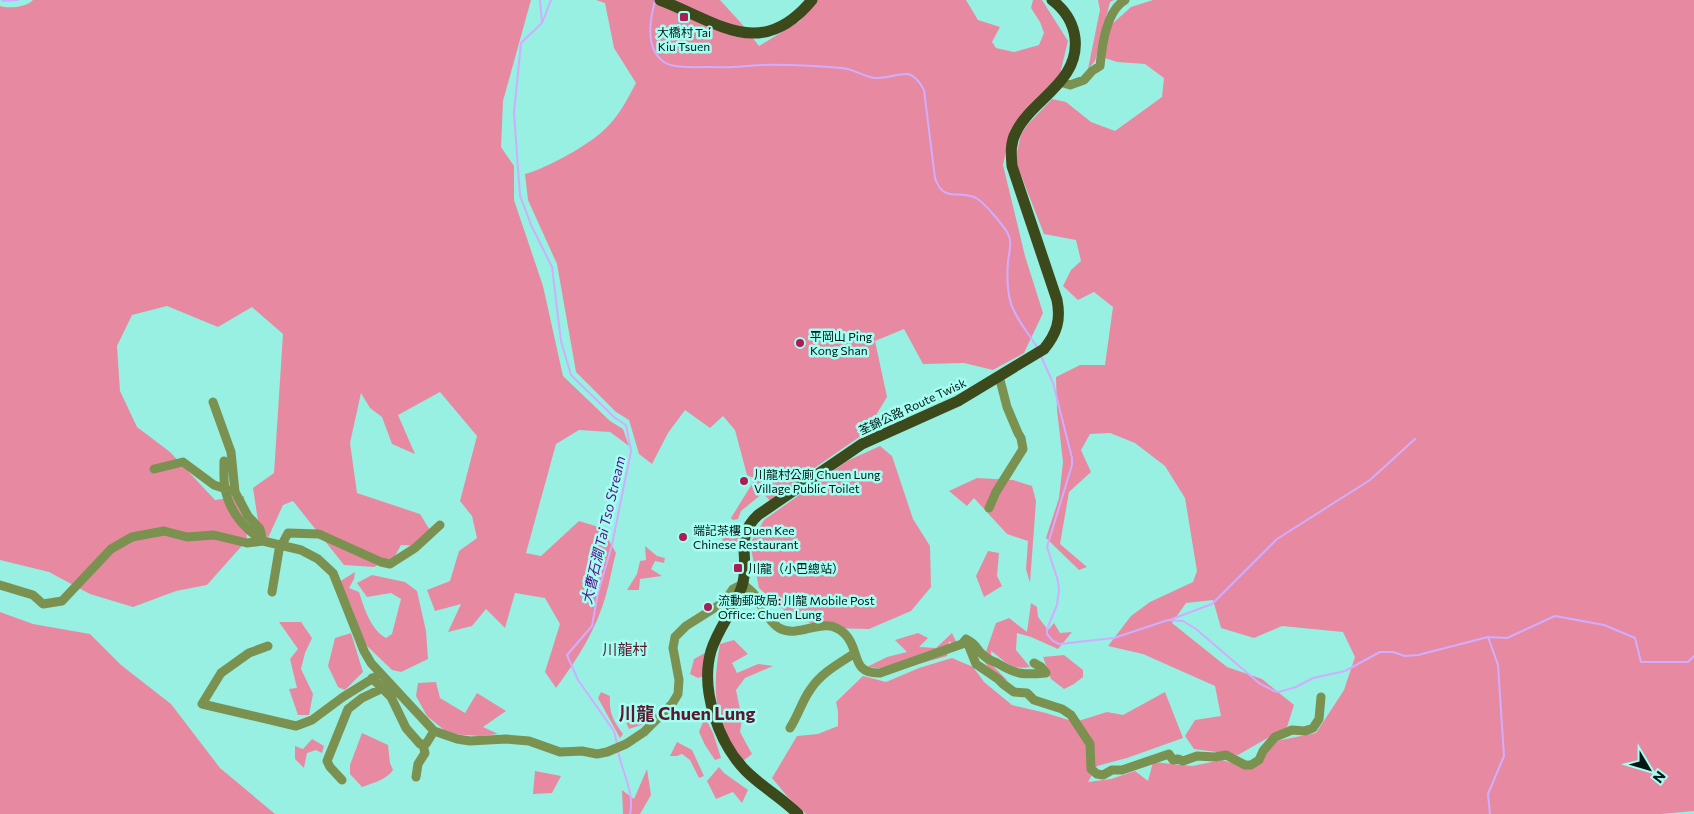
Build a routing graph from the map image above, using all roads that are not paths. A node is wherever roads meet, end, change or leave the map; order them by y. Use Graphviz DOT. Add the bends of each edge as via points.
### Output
graph roads {
  1 [pos="812,0"];
  2 [pos="1052,0"];
  3 [pos="1125,0"];
  4 [pos="662,1"];
  5 [pos="1060,82"];
  6 [pos="999,376"];
  7 [pos="213,402"];
  8 [pos="224,462"];
  9 [pos="154,469"];
  10 [pos="225,489"];
  11 [pos="235,492"];
  12 [pos="989,508"];
  13 [pos="440,525"];
  14 [pos="263,541"];
  15 [pos="282,544"];
  16 [pos="742,584"];
  17 [pos="0,585"];
  18 [pos="272,592"];
  19 [pos="966,639"];
  20 [pos="268,646"];
  21 [pos="855,653"];
  22 [pos="1034,663"];
  23 [pos="376,676"];
  24 [pos="383,688"];
  25 [pos="1321,697"];
  26 [pos="790,728"];
  27 [pos="434,731"];
  28 [pos="423,745"];
  29 [pos="416,777"];
  30 [pos="342,780"];
  31 [pos="798,814"];
  1 -- 4 [label="main road" via="787,24 762,33 744,33 723,27"];
  2 -- 5 [label="main road, 荃錦公路 Route Twisk" via="1069,19 1075,41 1072,63"];
  3 -- 5 [label="street" via="1113,11 1100,66 1084,80 1070,85"];
  5 -- 6 [label="main road, 荃錦公路 Route Twisk" via="1024,120 1016,132 1011,152 1012,166 1059,310 1057,328 1044,349"];
  6 -- 12 [label="street" via="1023,449"];
  6 -- 16 [label="main road, 荃錦公路 Route Twisk" via="958,401 862,444 758,515 745,533"];
  7 -- 11 [label="street" via="231,452"];
  8 -- 10 [label="street"];
  9 -- 10 [label="street" via="183,462 214,485"];
  10 -- 11 [label="street"];
  10 -- 14 [label="street" via="236,516 249,532"];
  11 -- 14 [label="street" via="248,516 260,529"];
  13 -- 15 [label="street" via="415,548 390,564 320,534 288,533"];
  14 -- 15 [label="street"];
  14 -- 17 [label="street" via="247,543 214,536 188,537 164,531 132,537 111,549 62,602 43,604 33,596"];
  15 -- 18 [label="street"];
  15 -- 23 [label="street" via="318,559 333,573"];
  16 -- 21 [label="street" via="753,592 780,628 794,631 829,625 846,635"];
  16 -- 27 [label="street" via="733,589 724,602 686,626 675,637 673,648 679,680 678,694 644,732 626,744 597,754 560,752 529,741 470,741"];
  16 -- 31 [label="main road, 荃錦公路 Route Twisk" via="711,651 707,679 710,699 721,733 736,759"];
  19 -- 21 [label="street" via="962,644 880,673 864,670"];
  19 -- 22 [label="street" via="976,644 981,654 1014,673 1046,674"];
  19 -- 25 [label="street" via="976,664 1014,692 1027,693 1034,700 1071,715 1090,744 1091,769 1103,775 1169,754 1173,760 1183,761 1197,756 1226,755 1250,765 1259,760 1275,737 1292,730 1313,728 1319,719"];
  20 -- 23 [label="street" via="220,673 202,704 296,726 312,720"];
  21 -- 26 [label="street" via="818,679 808,691"];
  23 -- 24 [label="street"];
  23 -- 27 [label="street"];
  24 -- 28 [label="street" via="391,696 406,728"];
  24 -- 30 [label="street" via="353,704 344,715 327,761"];
  27 -- 28 [label="street"];
  28 -- 29 [label="street" via="425,754 418,764"];
}
